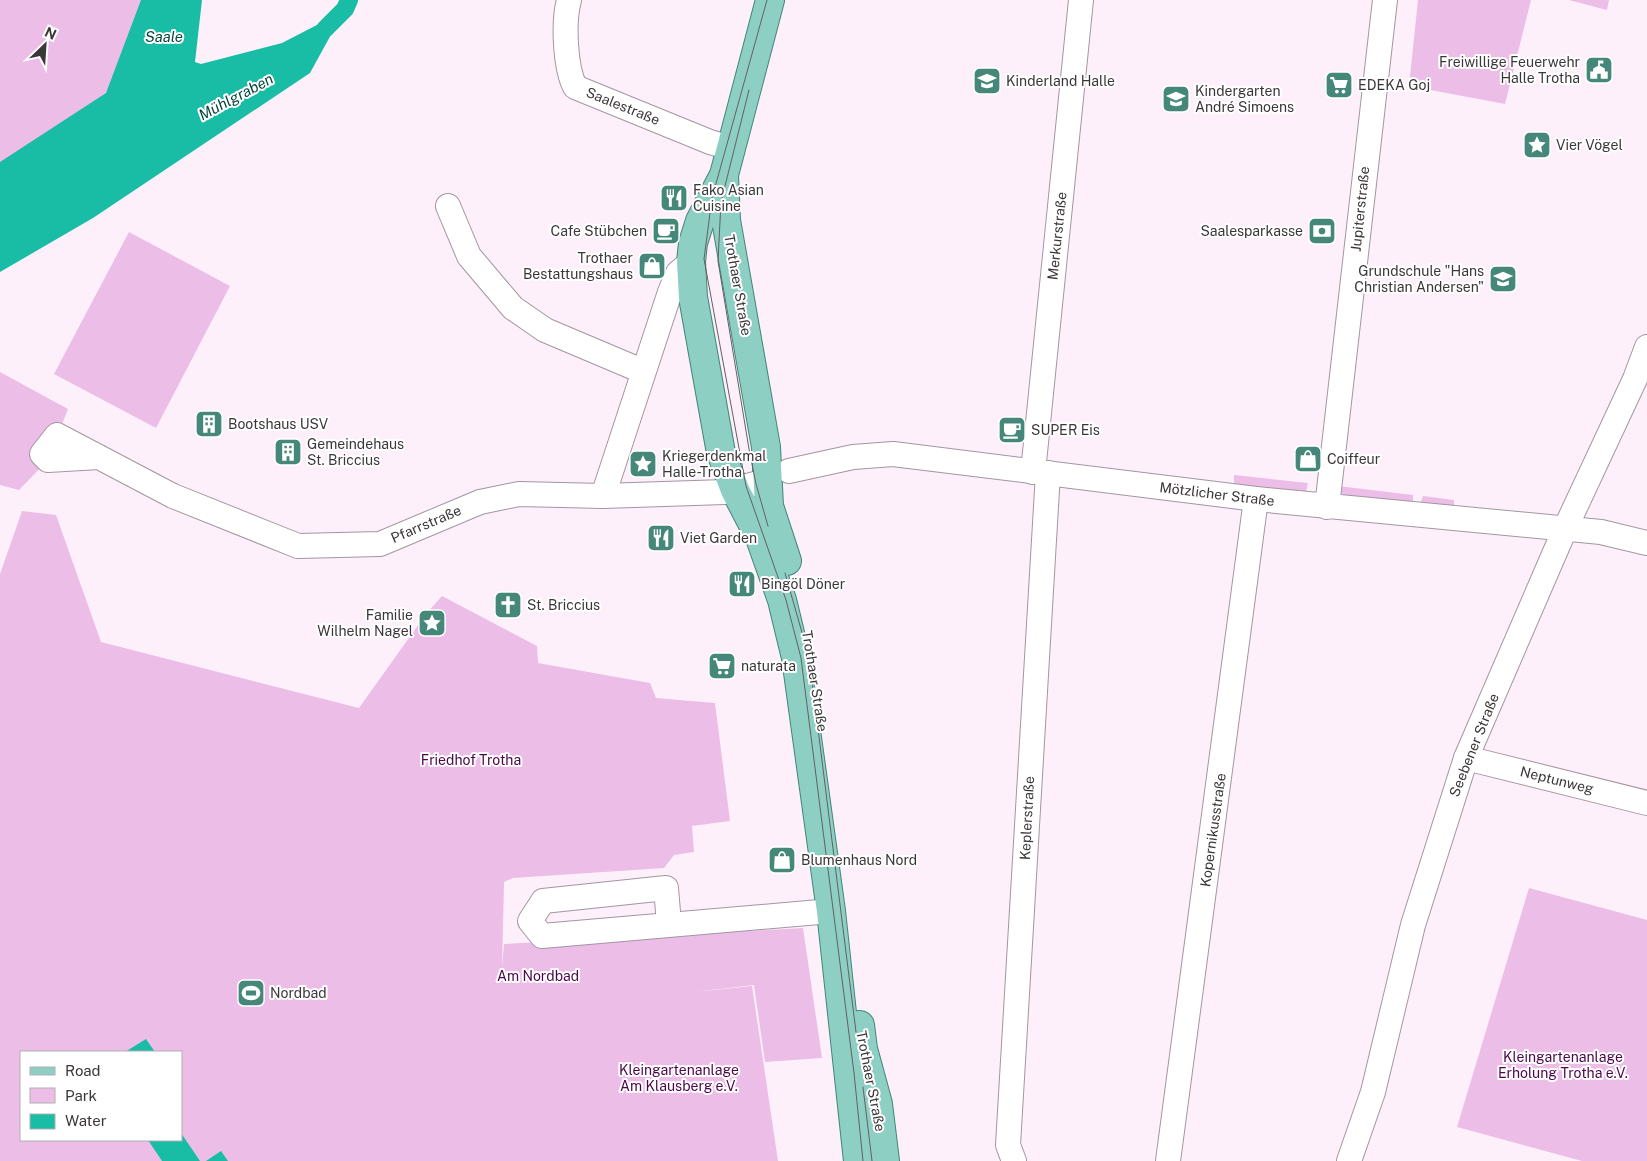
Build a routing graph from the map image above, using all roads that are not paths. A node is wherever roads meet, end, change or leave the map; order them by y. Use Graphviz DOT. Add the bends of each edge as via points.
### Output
graph roads {
  1 [pos="770,0"];
  2 [pos="1081,0"];
  3 [pos="1386,0"];
  4 [pos="562,4"];
  5 [pos="731,148"];
  6 [pos="724,175"];
  7 [pos="448,206"];
  8 [pos="691,262"];
  9 [pos="1647,347"];
  10 [pos="642,371"];
  11 [pos="99,457"];
  12 [pos="1041,473"];
  13 [pos="779,476"];
  14 [pos="735,490"];
  15 [pos="603,496"];
  16 [pos="1256,499"];
  17 [pos="1327,507"];
  18 [pos="1565,529"];
  19 [pos="1647,543"];
  20 [pos="1466,758"];
  21 [pos="1647,803"];
  22 [pos="830,911"];
  23 [pos="669,924"];
  24 [pos="858,1161"];
  25 [pos="885,1161"];
  26 [pos="1014,1161"];
  27 [pos="1168,1161"];
  28 [pos="1349,1161"];
  1 -- 5 [label="main road, Trothaer Straße"];
  2 -- 12 [label="street, Merkurstraße"];
  3 -- 17 [label="street, Jupiterstraße"];
  4 -- 5 [label="street, Saalestraße" via="569,76 575,87"];
  5 -- 6 [label="main road, Trothaer Straße"];
  6 -- 8 [label="main road, Trothaer Straße" via="700,221"];
  6 -- 13 [label="main road, Trothaer Straße" via="726,220 766,447"];
  7 -- 10 [label="street" via="469,256 512,308 545,330"];
  8 -- 10 [label="street" via="678,273"];
  8 -- 14 [label="main road, Trothaer Straße" via="693,297 721,452"];
  9 -- 18 [label="street, Seebener Straße"];
  10 -- 15 [label="street"];
  11 -- 15 [label="street, Pfarrstraße" via="173,496 298,546 380,544 480,502 518,494"];
  12 -- 13 [label="street, Mötzlicher Straße" via="893,454 854,458"];
  12 -- 16 [label="street, Mötzlicher Straße"];
  12 -- 26 [label="street, Keplerstraße" via="1008,1145"];
  13 -- 14 [label="street, Pfarrstraße"];
  13 -- 25 [label="main road, Trothaer Straße" via="769,506 814,656 863,1048 878,1104"];
  14 -- 15 [label="street, Pfarrstraße"];
  14 -- 22 [label="main road, Trothaer Straße" via="760,538 782,600 796,658"];
  16 -- 17 [label="street, Mötzlicher Straße"];
  16 -- 27 [label="street, Kopernikusstraße"];
  17 -- 18 [label="street, Mötzlicher Straße"];
  18 -- 19 [label="street, Mötzlicher Straße" via="1602,532"];
  18 -- 20 [label="street, Seebener Straße"];
  20 -- 21 [label="street, Neptunweg"];
  20 -- 28 [label="street, Seebener Straße" via="1413,925 1373,1092"];
  22 -- 23 [label="street"];
  22 -- 24 [label="main road, Trothaer Straße"];
  23 -- 23 [label="street" via="542,936 530,921 543,901 666,888"];
}
